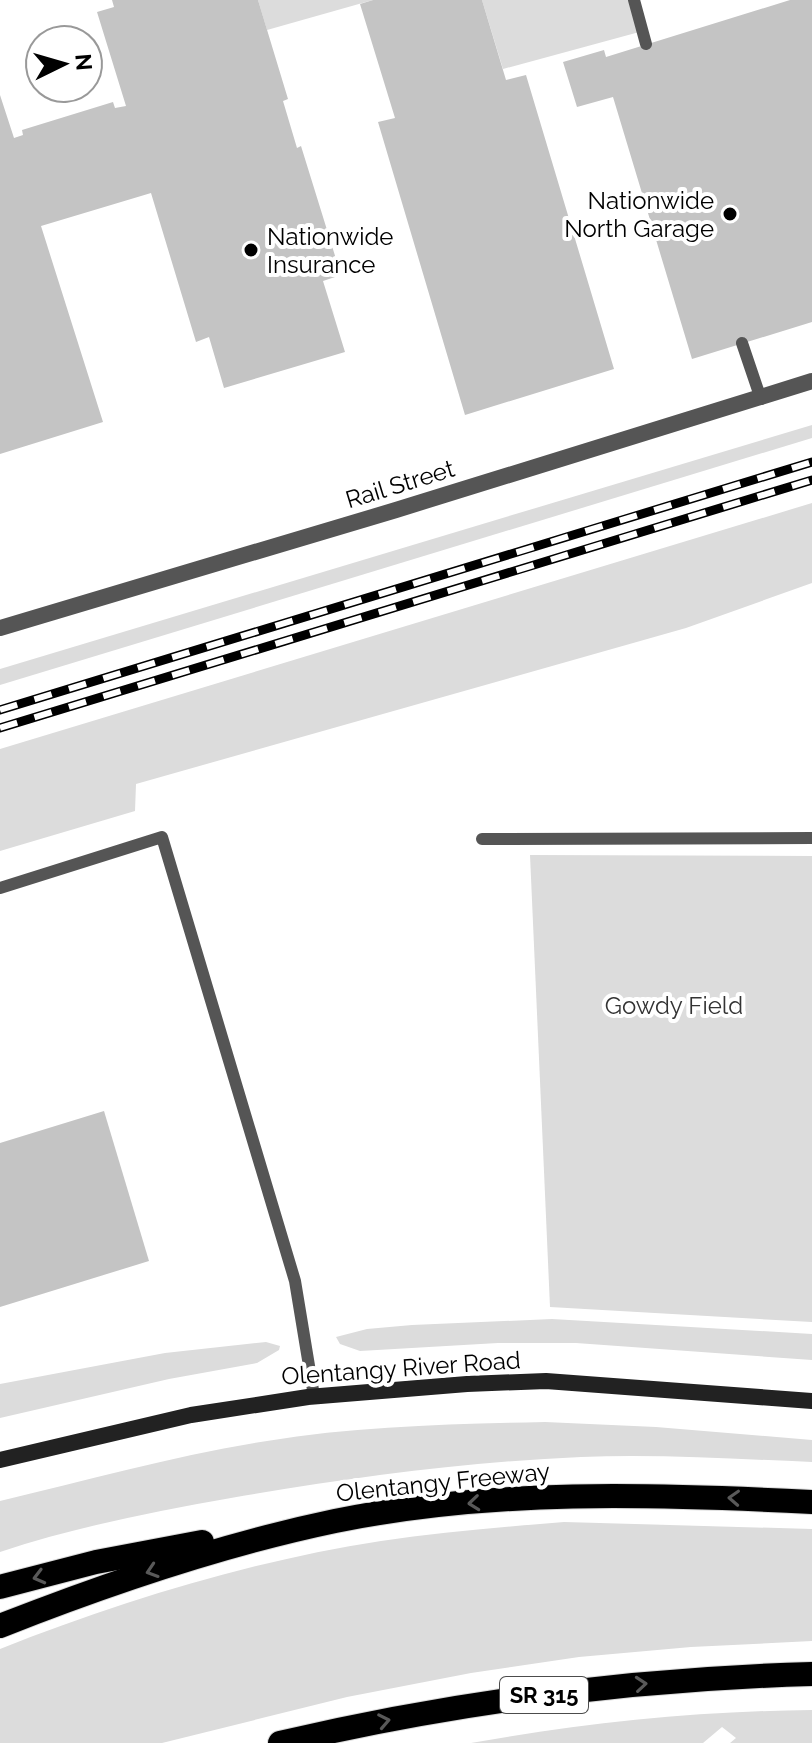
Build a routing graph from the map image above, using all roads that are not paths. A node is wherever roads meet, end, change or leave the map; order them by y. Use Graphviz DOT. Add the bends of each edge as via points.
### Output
graph roads {
  1 [pos="634,0"];
  2 [pos="646,44"];
  3 [pos="742,343"];
  4 [pos="812,381"];
  5 [pos="761,399"];
  6 [pos="0,628"];
  7 [pos="812,838"];
  8 [pos="482,839"];
  9 [pos="0,888"];
  10 [pos="314,1396"];
  11 [pos="812,1401"];
  12 [pos="0,1460"];
  13 [pos="812,1502"];
  14 [pos="335,1521"];
  15 [pos="0,1587"];
  16 [pos="0,1626"];
  17 [pos="812,1674"];
  18 [pos="280,1743"];
  1 -- 2 [label="lane"];
  3 -- 5 [label="lane"];
  4 -- 5 [label="street, Rail Street"];
  5 -- 6 [label="street, Rail Street"];
  7 -- 8 [label="lane"];
  9 -- 10 [label="lane" via="162,837 292,1270"];
  10 -- 11 [label="main road, Olentangy River Road" via="546,1381"];
  10 -- 12 [label="main road, Olentangy River Road" via="191,1415"];
  13 -- 14 [label="highway, Olentangy Freeway, one-way" via="557,1497"];
  14 -- 15 [label="highway, one-way" via="96,1562"];
  14 -- 16 [label="highway, Olentangy Freeway, one-way" via="215,1551"];
  18 -- 17 [label="highway, SR 315, one-way" via="457,1707 581,1690"];
}
